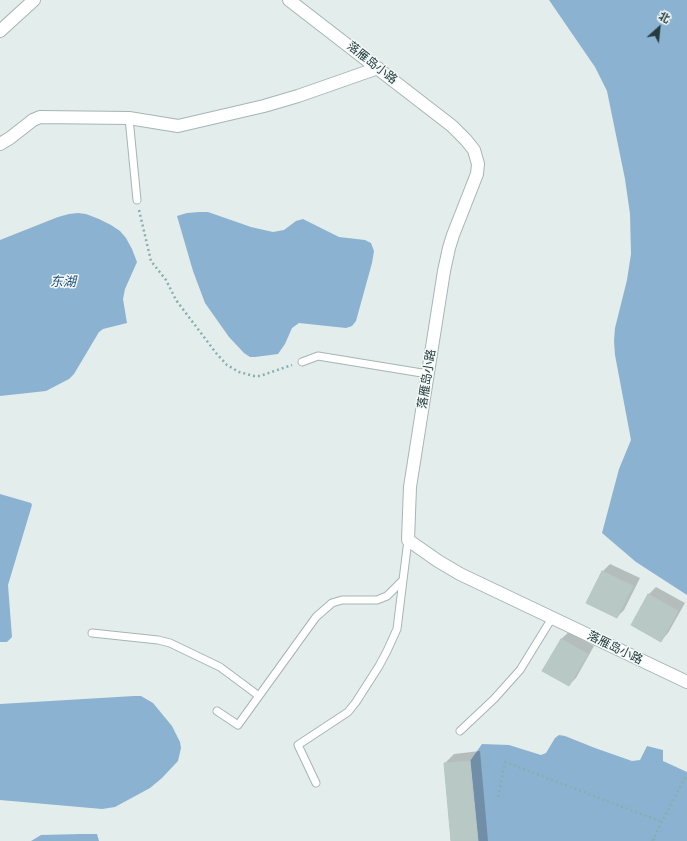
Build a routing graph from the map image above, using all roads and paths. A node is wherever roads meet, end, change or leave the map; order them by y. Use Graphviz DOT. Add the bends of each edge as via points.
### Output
graph roads {
  1 [pos="34,0"];
  2 [pos="289,0"];
  3 [pos="0,31"];
  4 [pos="378,68"];
  5 [pos="129,118"];
  6 [pos="0,144"];
  7 [pos="137,200"];
  8 [pos="302,362"];
  9 [pos="428,374"];
  10 [pos="408,540"];
  11 [pos="403,580"];
  12 [pos="552,618"];
  13 [pos="92,633"];
  14 [pos="687,682"];
  15 [pos="258,696"];
  16 [pos="217,711"];
  17 [pos="460,731"];
  18 [pos="687,774"];
  19 [pos="316,782"];
  20 [pos="498,797"];
  21 [pos="662,822"];
  22 [pos="653,840"];
  23 [pos="657,841"];
  1 -- 3 [label="street"];
  2 -- 4 [label="street, 落雁岛小路"];
  4 -- 5 [label="street" via="264,106 178,126"];
  4 -- 9 [label="street, 落雁岛小路" via="452,126 474,150 478,164 477,174 448,248"];
  5 -- 6 [label="street" via="40,117"];
  5 -- 7 [label="lane"];
  7 -- 8 [label="path" via="151,261 166,280 176,300 227,365 239,372 260,376"];
  8 -- 9 [label="lane" via="318,356"];
  9 -- 10 [label="street, 落雁岛小路" via="410,488"];
  10 -- 11 [label="lane"];
  10 -- 12 [label="street, 落雁岛小路" via="460,574"];
  11 -- 15 [label="lane" via="382,599 337,601 321,611"];
  11 -- 19 [label="lane" via="397,629 379,666 348,712 298,745"];
  12 -- 14 [label="street, 落雁岛小路"];
  12 -- 17 [label="lane" via="520,670"];
  13 -- 15 [label="lane" via="170,643 220,666"];
  15 -- 16 [label="lane" via="238,725"];
  18 -- 21 [label="path"];
  20 -- 21 [label="path" via="505,762"];
  21 -- 22 [label="path"];
  22 -- 23 [label="path"];
}
